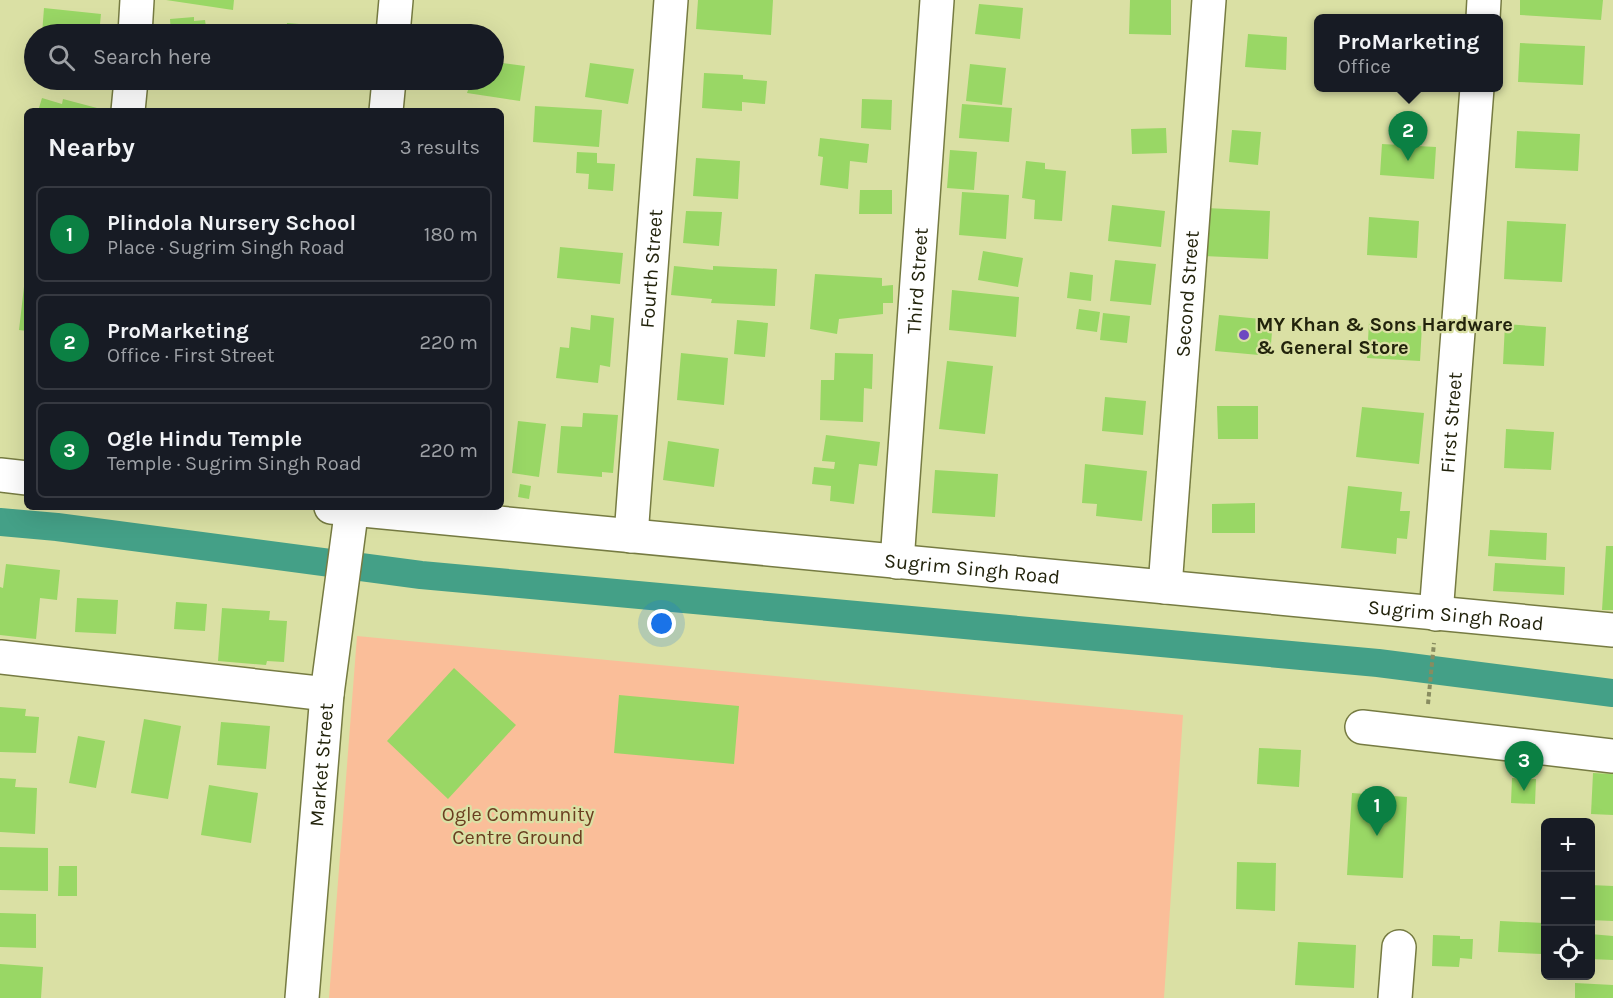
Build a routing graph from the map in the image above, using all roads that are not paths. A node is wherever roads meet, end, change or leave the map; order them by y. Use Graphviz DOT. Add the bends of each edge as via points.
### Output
graph roads {
  1 [pos="137,0"];
  2 [pos="396,0"];
  3 [pos="671,0"];
  4 [pos="937,0"];
  5 [pos="1209,0"];
  6 [pos="136,24"];
  7 [pos="394,24"];
  8 [pos="130,90"];
  9 [pos="388,90"];
  10 [pos="1477,92"];
  11 [pos="128,108"];
  12 [pos="386,108"];
  13 [pos="0,475"];
  14 [pos="24,478"];
  15 [pos="346,514"];
  16 [pos="631,536"];
  17 [pos="897,561"];
  18 [pos="1165,587"];
  19 [pos="1436,614"];
  20 [pos="1613,630"];
  21 [pos="0,657"];
  22 [pos="327,694"];
  23 [pos="1362,728"];
  24 [pos="1613,756"];
  25 [pos="1400,947"];
  26 [pos="302,998"];
  27 [pos="1395,998"];
  1 -- 6 [label="street"];
  2 -- 7 [label="street"];
  3 -- 16 [label="street, Fourth Street"];
  4 -- 17 [label="street, Third Street"];
  5 -- 18 [label="street, Second Street"];
  8 -- 11 [label="street"];
  9 -- 12 [label="street"];
  10 -- 19 [label="street, First Street"];
  13 -- 14 [label="street"];
  15 -- 16 [label="street, Sugrim Singh Road"];
  15 -- 22 [label="street, Market Street"];
  16 -- 17 [label="street, Sugrim Singh Road"];
  17 -- 18 [label="street, Sugrim Singh Road"];
  18 -- 19 [label="street, Sugrim Singh Road"];
  19 -- 20 [label="street, Sugrim Singh Road"];
  21 -- 22 [label="street"];
  22 -- 26 [label="street, Market Street"];
  23 -- 24 [label="street"];
  25 -- 27 [label="street"];
}
